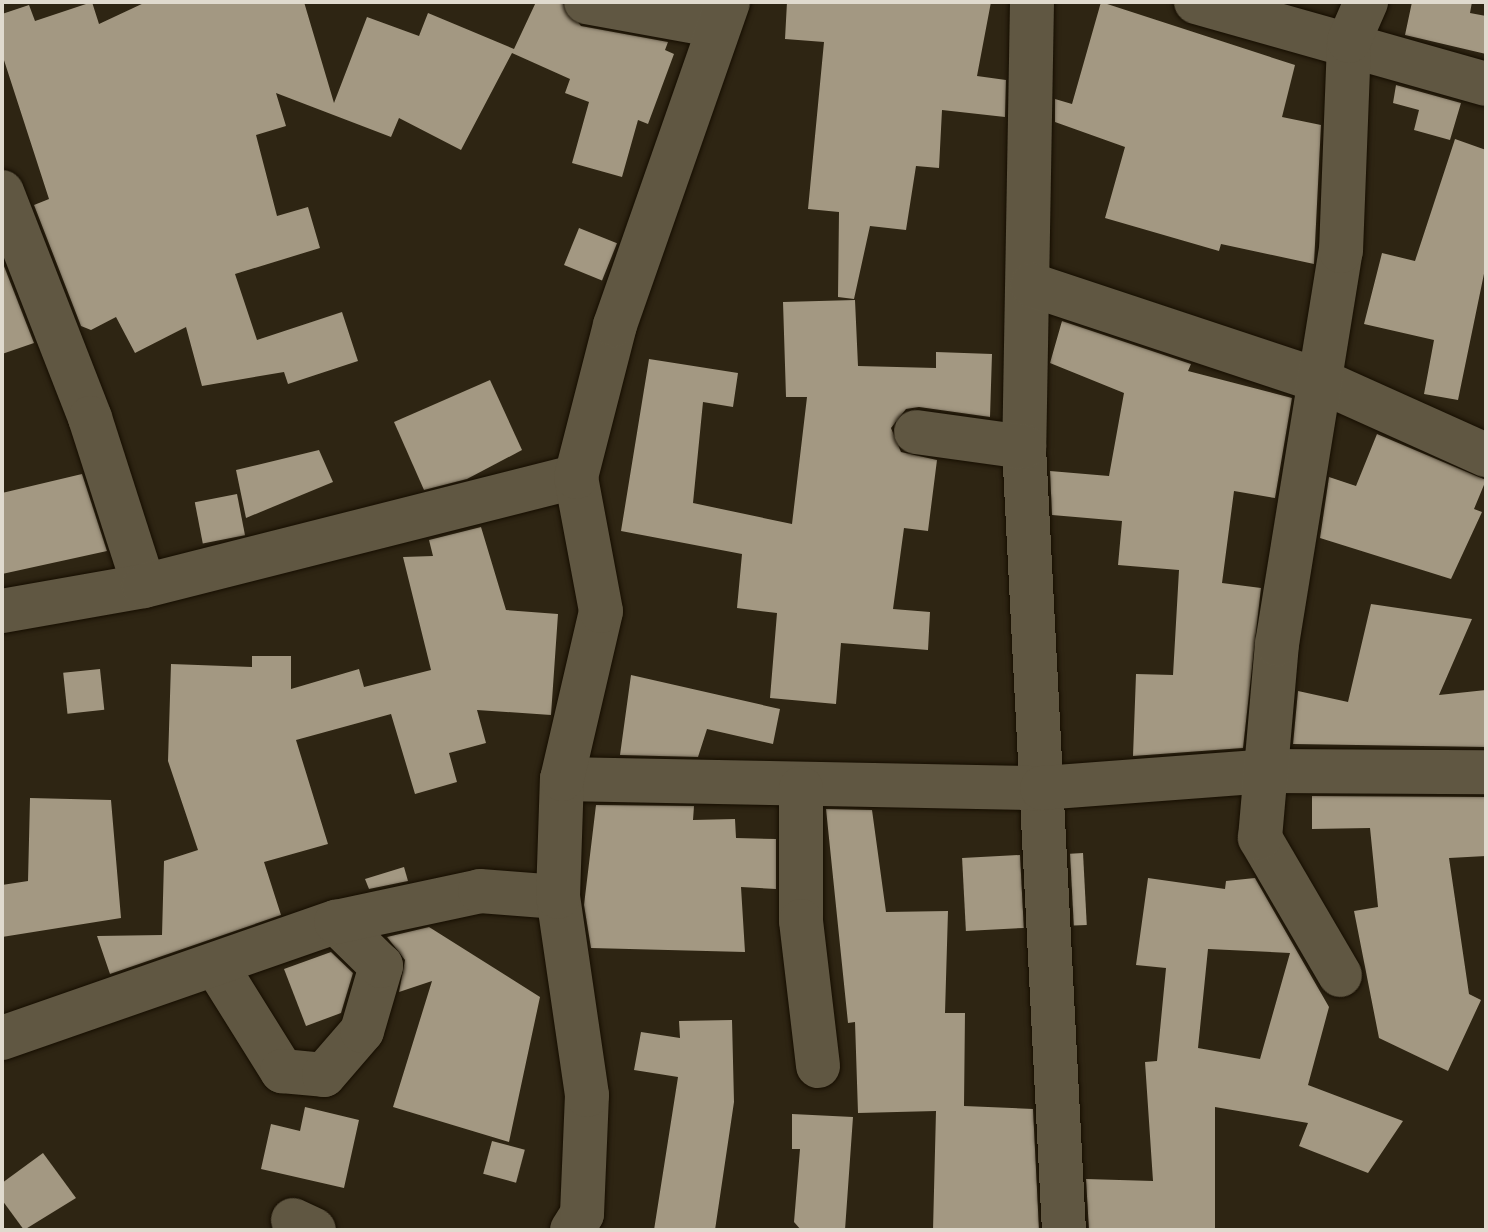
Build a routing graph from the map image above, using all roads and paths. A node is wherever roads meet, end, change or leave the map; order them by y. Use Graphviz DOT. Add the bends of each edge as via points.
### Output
graph roads {
  1 [pos="586,2"];
  2 [pos="1032,2"];
  3 [pos="1196,2"];
  4 [pos="1366,2"];
  5 [pos="723,14"];
  6 [pos="1349,41"];
  7 [pos="1486,84"];
  8 [pos="2,192"];
  9 [pos="1032,285"];
  10 [pos="1321,381"];
  11 [pos="916,432"];
  12 [pos="1024,447"];
  13 [pos="1486,455"];
  14 [pos="576,477"];
  15 [pos="144,586"];
  16 [pos="2,611"];
  17 [pos="1270,771"];
  18 [pos="1486,772"];
  19 [pos="562,779"];
  20 [pos="801,788"];
  21 [pos="1042,788"];
  22 [pos="558,897"];
  23 [pos="336,922"];
  24 [pos="217,967"];
  25 [pos="1340,975"];
  26 [pos="2,1038"];
  27 [pos="818,1066"];
  28 [pos="572,1230"];
  29 [pos="1064,1230"];
  1 -- 5 [label="street"];
  2 -- 9 [label="street"];
  3 -- 6 [label="street"];
  4 -- 6 [label="street"];
  5 -- 14 [label="street" via="615,325"];
  6 -- 7 [label="street"];
  6 -- 10 [label="street" via="1341,251"];
  8 -- 15 [label="street" via="90,418"];
  9 -- 10 [label="street"];
  9 -- 12 [label="street"];
  10 -- 13 [label="street"];
  10 -- 17 [label="street" via="1277,644"];
  11 -- 12 [label="street"];
  12 -- 21 [label="street"];
  14 -- 15 [label="street"];
  14 -- 19 [label="street" via="601,611"];
  15 -- 16 [label="street"];
  17 -- 18 [label="street"];
  17 -- 21 [label="street"];
  17 -- 25 [label="street" via="1260,838"];
  19 -- 20 [label="street"];
  19 -- 22 [label="street"];
  20 -- 21 [label="street"];
  20 -- 27 [label="street" via="801,921"];
  21 -- 29 [label="street"];
  22 -- 23 [label="street" via="480,891"];
  22 -- 28 [label="street" via="587,1095 582,1214"];
  23 -- 24 [label="street"];
  23 -- 24 [label="street" via="381,966 362,1031 324,1075 282,1071"];
  24 -- 26 [label="street"];
}
